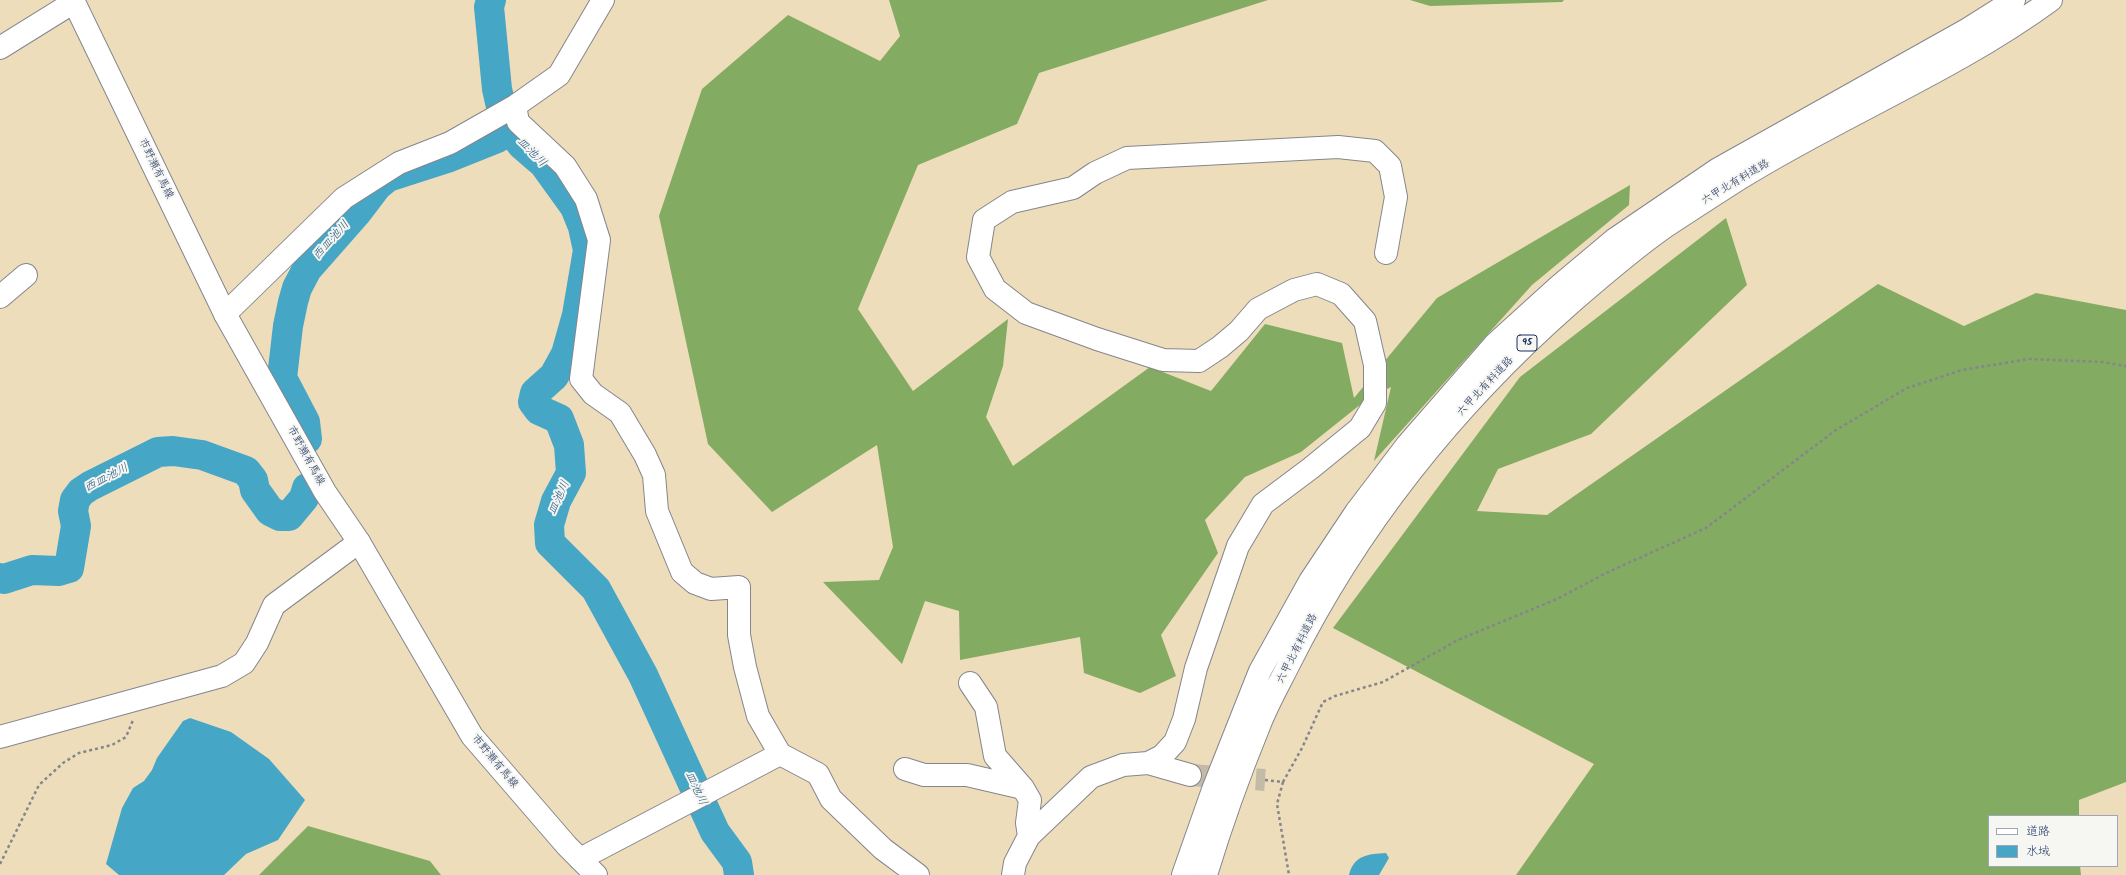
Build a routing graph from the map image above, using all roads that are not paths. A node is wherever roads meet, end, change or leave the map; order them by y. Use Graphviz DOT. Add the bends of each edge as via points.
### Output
graph roads {
  1 [pos="603,0"];
  2 [pos="2014,0"];
  3 [pos="2051,0"];
  4 [pos="74,1"];
  5 [pos="0,48"];
  6 [pos="513,107"];
  7 [pos="1386,253"];
  8 [pos="26,275"];
  9 [pos="0,297"];
  10 [pos="225,314"];
  11 [pos="358,542"];
  12 [pos="970,683"];
  13 [pos="0,737"];
  14 [pos="780,754"];
  15 [pos="1148,763"];
  16 [pos="905,769"];
  17 [pos="1190,775"];
  18 [pos="1023,788"];
  19 [pos="1030,836"];
  20 [pos="580,859"];
  21 [pos="596,875"];
  22 [pos="918,875"];
  23 [pos="1013,875"];
  24 [pos="1183,875"];
  25 [pos="1206,875"];
  1 -- 6 [label="main road" via="558,75"];
  2 -- 24 [label="main road, 六甲北有料道路 / 95" via="1968,29 1718,169 1615,239 1558,286 1495,344 1407,444 1356,512 1310,581 1260,671 1214,787"];
  3 -- 25 [label="main road, 六甲北有料道路 / 95" via="1956,59 1742,177 1663,228 1608,270 1534,336 1474,396 1417,463 1376,517 1313,617 1259,724"];
  4 -- 5 [label="main road"];
  4 -- 10 [label="main road, 市野瀬有馬線"];
  6 -- 10 [label="main road" via="450,143 399,163 344,198"];
  6 -- 14 [label="main road" via="518,122 565,166 586,199 599,240 581,378 593,394 620,413 646,455 654,475 658,511 682,572 695,583 711,589 739,587 739,635 747,674 758,716"];
  7 -- 15 [label="main road" via="1396,197 1390,166 1375,151 1338,147 1127,158 1095,173 1073,188 1012,202 984,220 978,257 995,290 1026,313 1163,360 1199,361 1239,331 1258,310 1294,290 1317,284 1341,294 1365,321 1375,365 1375,403 1360,428 1263,504 1238,546 1196,668 1184,719 1175,742 1162,756"];
  8 -- 9 [label="main road"];
  10 -- 11 [label="main road, 市野瀬有馬線" via="325,492"];
  11 -- 13 [label="main road" via="274,605 257,643 244,663 222,676"];
  11 -- 20 [label="main road, 市野瀬有馬線" via="472,736"];
  12 -- 18 [label="main road" via="986,707 995,756"];
  14 -- 20 [label="main road"];
  14 -- 22 [label="main road" via="818,774 831,799 883,849"];
  15 -- 17 [label="main road"];
  15 -- 19 [label="main road" via="1123,765 1091,777"];
  16 -- 18 [label="main road" via="924,775 967,775"];
  18 -- 19 [label="main road" via="1030,800 1027,822"];
  19 -- 23 [label="main road" via="1015,863"];
  20 -- 21 [label="main road, 市野瀬有馬線"];
}
